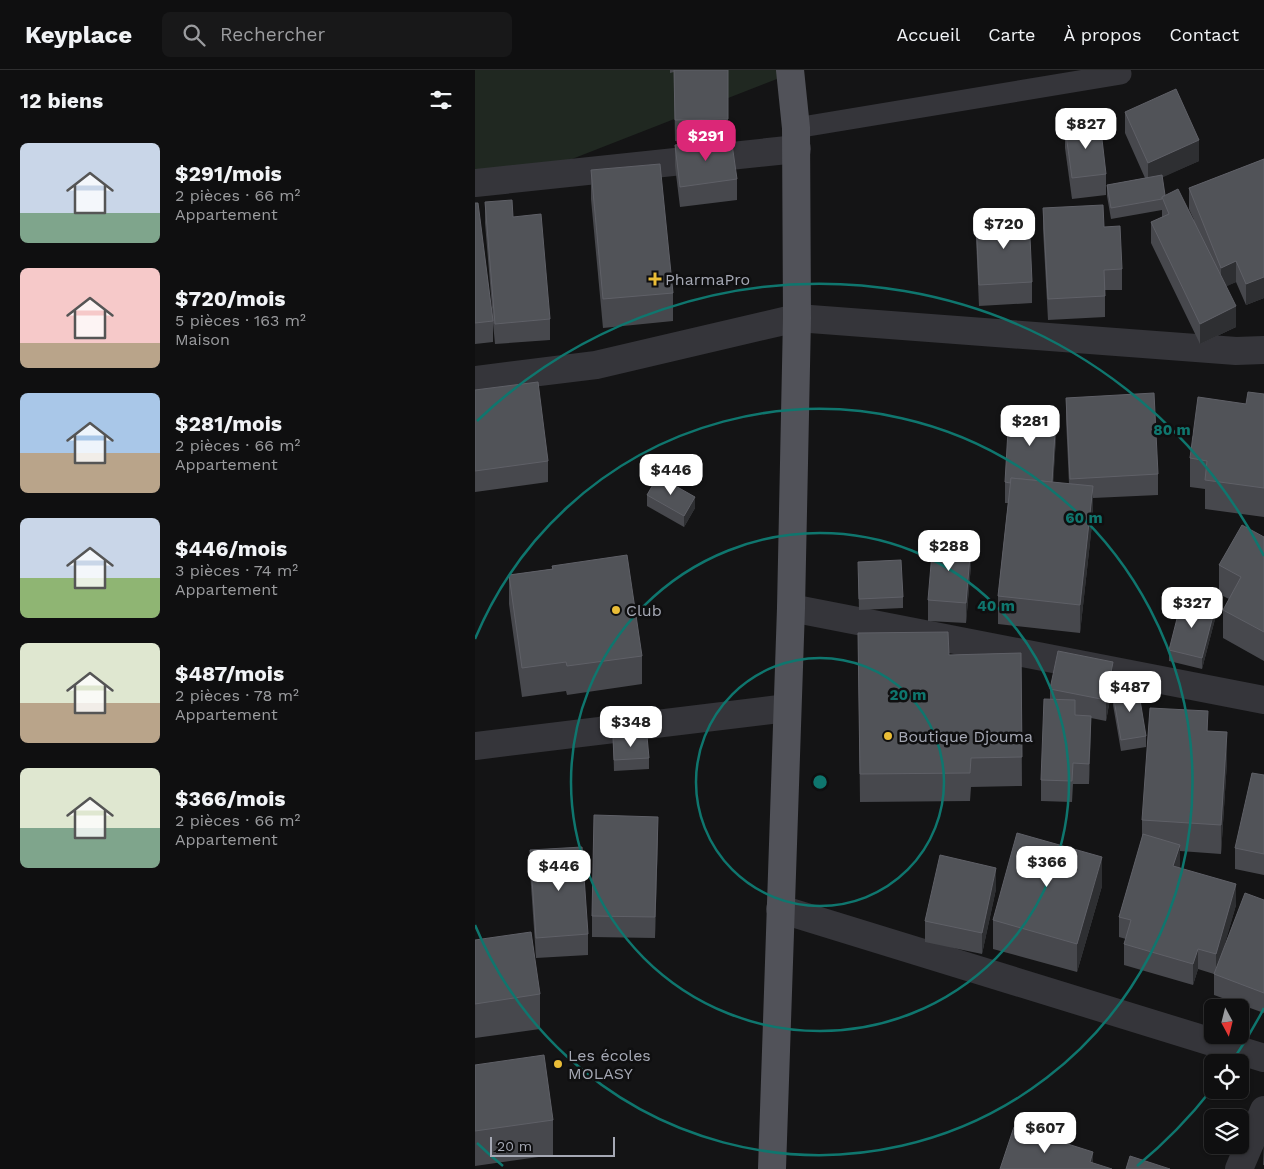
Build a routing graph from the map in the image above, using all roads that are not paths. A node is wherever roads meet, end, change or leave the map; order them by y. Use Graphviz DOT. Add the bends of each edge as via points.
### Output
graph roads {
  1 [pos="790,70"];
  2 [pos="1121,74"];
  3 [pos="797,139"];
  4 [pos="475,183"];
  5 [pos="797,318"];
  6 [pos="1264,350"];
  7 [pos="475,380"];
  8 [pos="791,608"];
  9 [pos="1264,700"];
  10 [pos="787,708"];
  11 [pos="475,746"];
  12 [pos="780,909"];
  13 [pos="1264,1058"];
  14 [pos="1264,1110"];
  15 [pos="772,1169"];
  16 [pos="1239,1169"];
  1 -- 3 [label="main road"];
  2 -- 3 [label="lane"];
  3 -- 4 [label="street"];
  3 -- 5 [label="main road"];
  5 -- 6 [label="street" via="1236,351"];
  5 -- 7 [label="street" via="596,365"];
  5 -- 8 [label="main road"];
  8 -- 9 [label="street"];
  8 -- 10 [label="main road"];
  10 -- 11 [label="street"];
  10 -- 12 [label="main road"];
  12 -- 13 [label="street"];
  12 -- 15 [label="main road"];
  14 -- 16 [label="street"];
}
